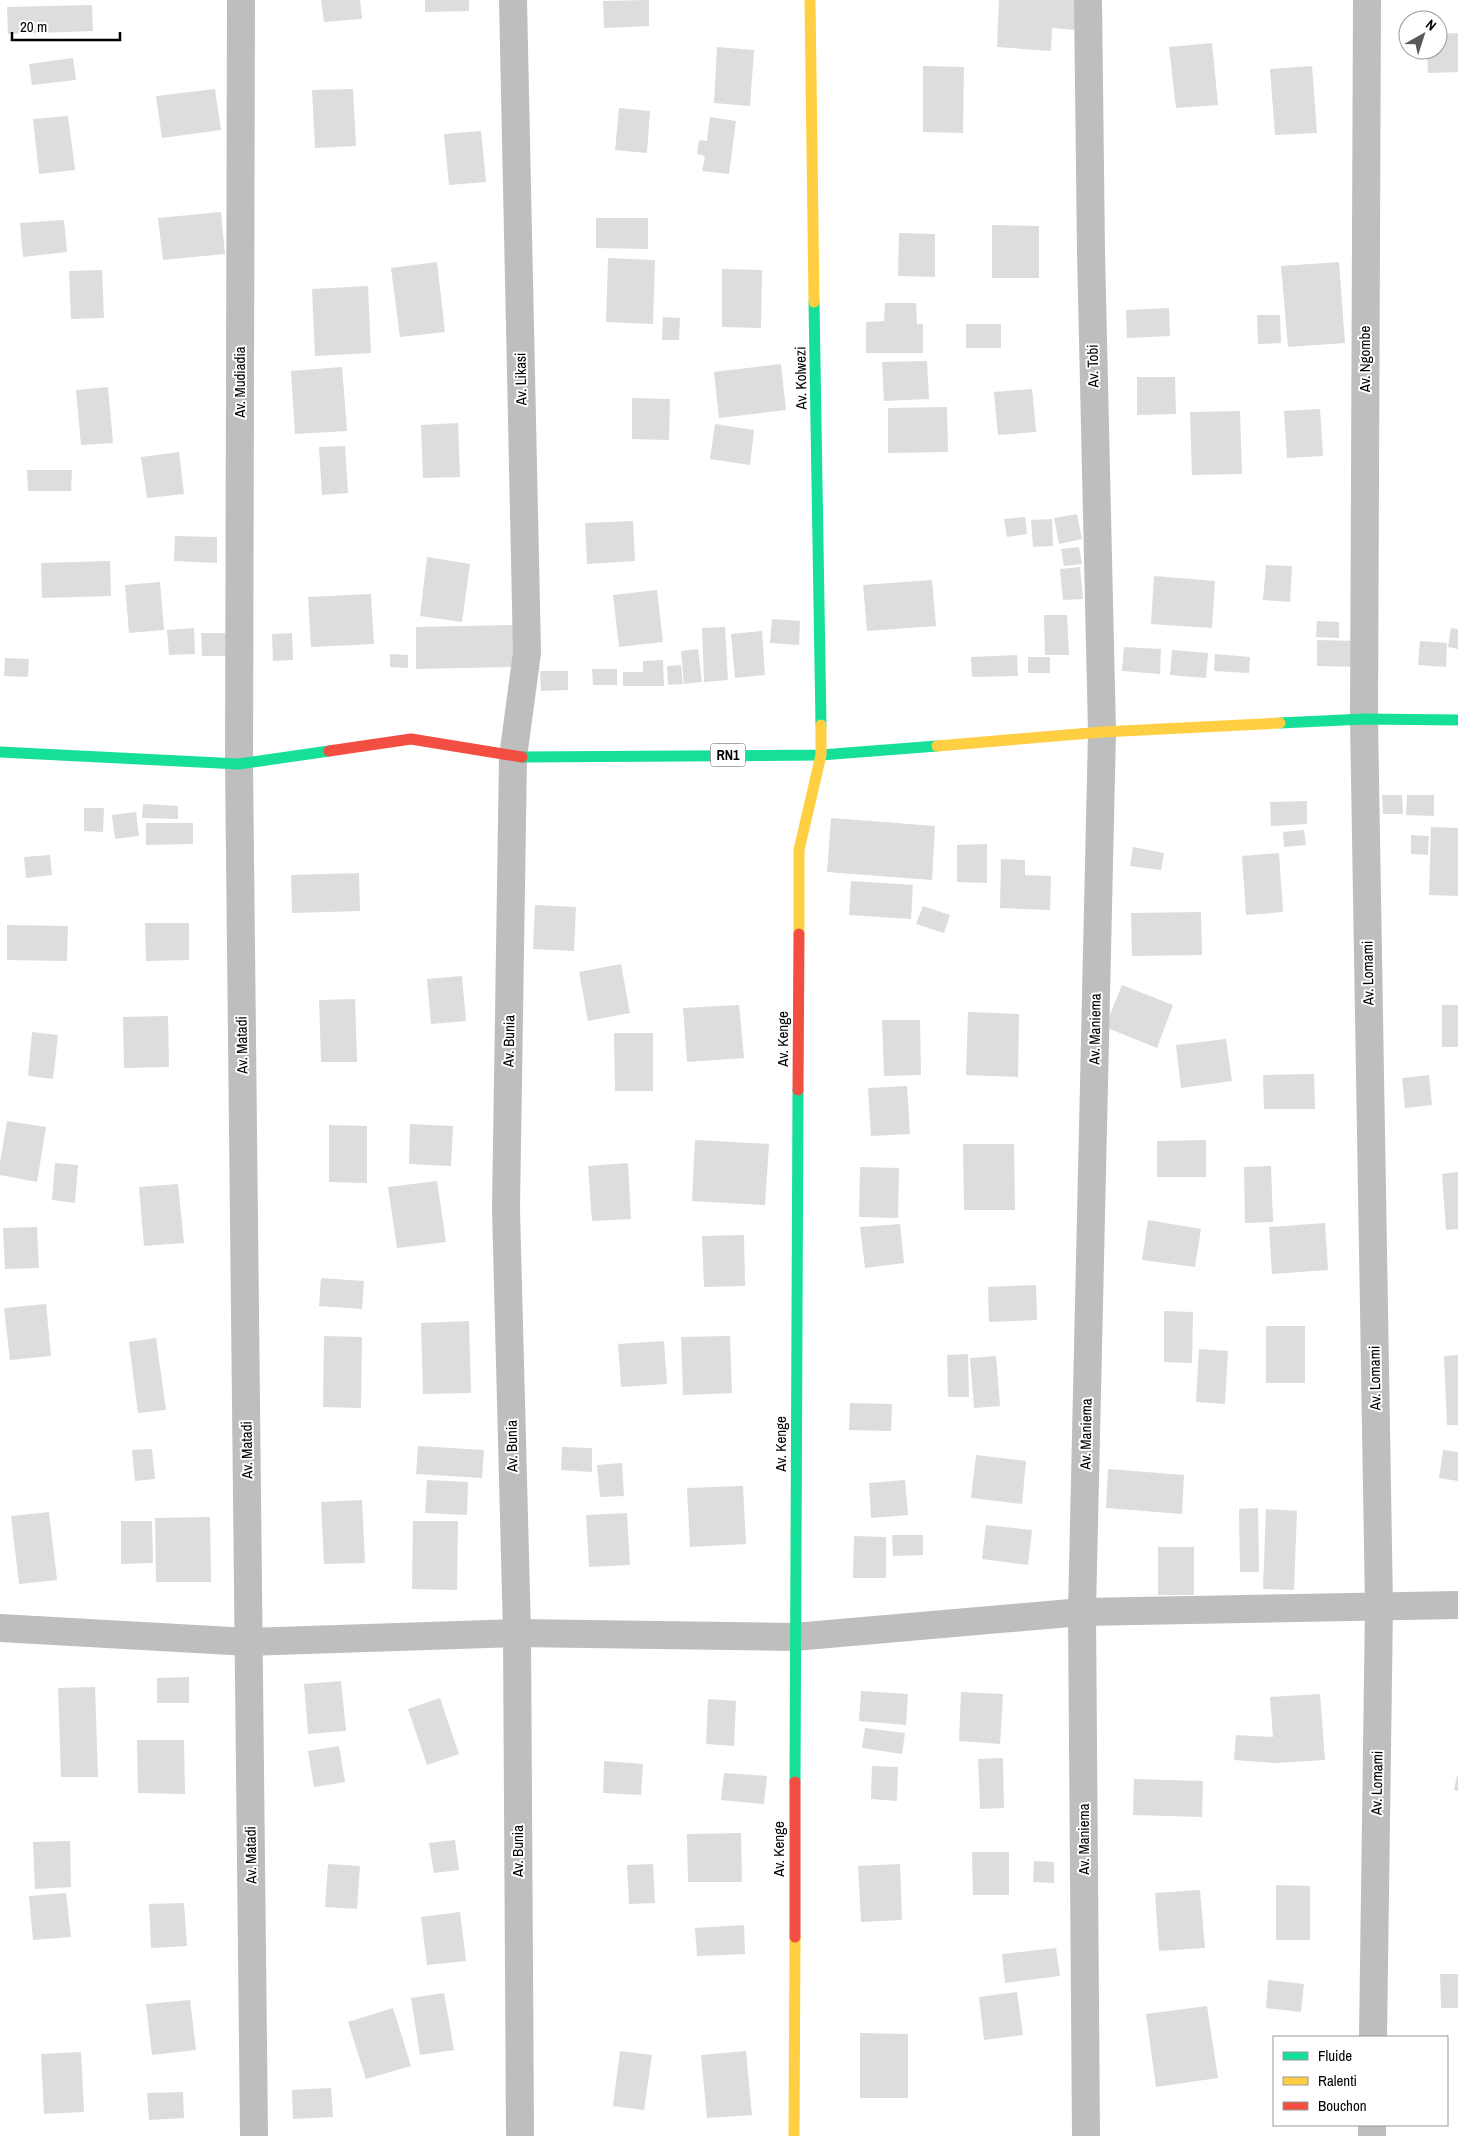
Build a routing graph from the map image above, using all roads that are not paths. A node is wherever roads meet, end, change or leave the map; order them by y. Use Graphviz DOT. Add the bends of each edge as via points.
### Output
graph roads {
  1 [pos="241,0"];
  2 [pos="513,0"];
  3 [pos="810,0"];
  4 [pos="1088,0"];
  5 [pos="1367,0"];
  6 [pos="1364,719"];
  7 [pos="1458,720"];
  8 [pos="1102,732"];
  9 [pos="0,752"];
  10 [pos="821,755"];
  11 [pos="514,756"];
  12 [pos="239,764"];
  13 [pos="1379,1605"];
  14 [pos="1458,1605"];
  15 [pos="1082,1612"];
  16 [pos="0,1628"];
  17 [pos="517,1633"];
  18 [pos="794,1637"];
  19 [pos="249,1642"];
  20 [pos="1374,2036"];
  21 [pos="254,2136"];
  22 [pos="520,2136"];
  23 [pos="794,2136"];
  24 [pos="1086,2136"];
  1 -- 12 [label="street, Av. Mudiadia"];
  2 -- 11 [label="street, Av. Likasi" via="527,653"];
  3 -- 10 [label="main road, Av. Kolwezi"];
  4 -- 8 [label="street, Av. Tobi"];
  5 -- 6 [label="street, Av. Ngombe"];
  6 -- 7 [label="main road, RN1"];
  6 -- 8 [label="main road, RN1"];
  6 -- 13 [label="street, Av. Lomami"];
  8 -- 10 [label="main road, RN1"];
  8 -- 15 [label="street, Av. Maniema"];
  9 -- 12 [label="main road, RN1"];
  10 -- 11 [label="main road, RN1"];
  10 -- 18 [label="main road, Av. Kenge" via="799,850"];
  11 -- 12 [label="main road, RN1" via="410,739"];
  11 -- 17 [label="street, Av. Bunia" via="506,1209"];
  12 -- 19 [label="street, Av. Matadi"];
  13 -- 14 [label="street"];
  13 -- 15 [label="street"];
  13 -- 20 [label="street, Av. Lomami"];
  15 -- 18 [label="street"];
  15 -- 24 [label="street, Av. Maniema"];
  16 -- 19 [label="street"];
  17 -- 18 [label="street"];
  17 -- 19 [label="street"];
  17 -- 22 [label="street, Av. Bunia"];
  18 -- 23 [label="main road, Av. Kenge"];
  19 -- 21 [label="street, Av. Matadi"];
}
